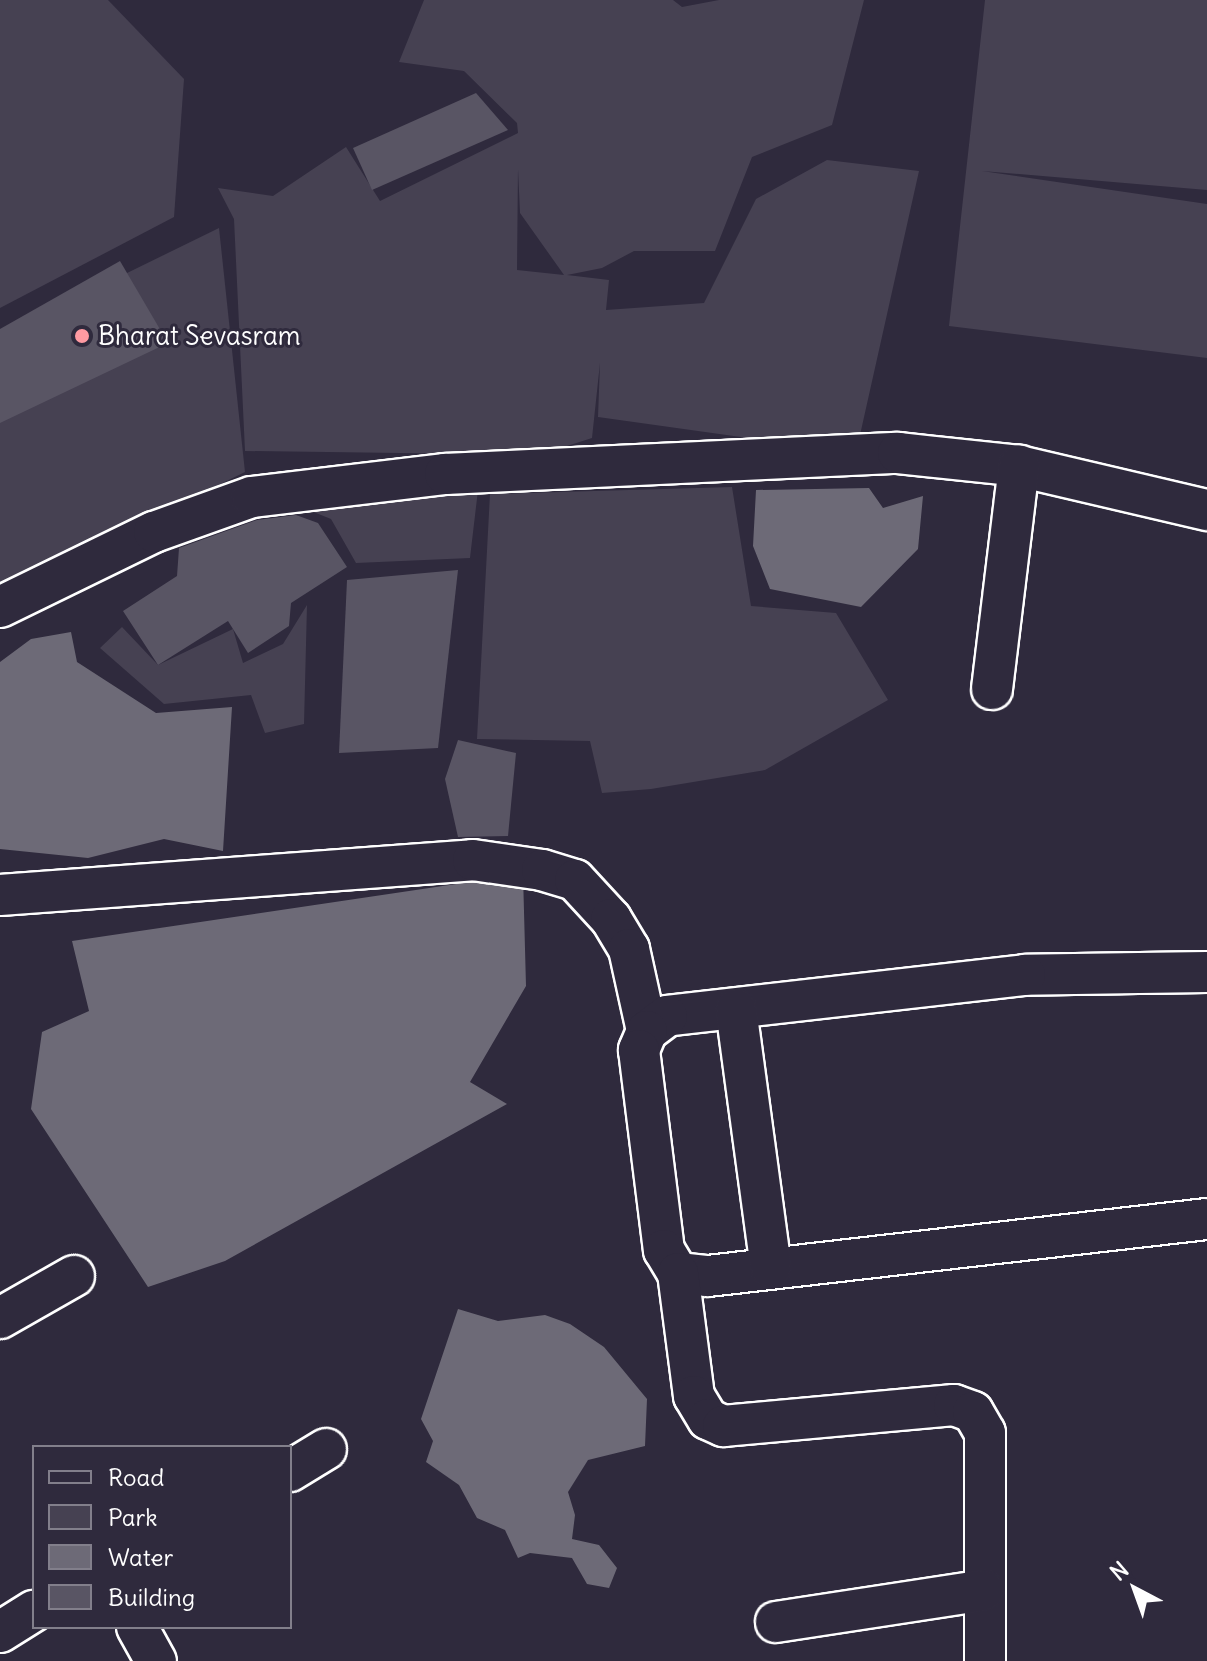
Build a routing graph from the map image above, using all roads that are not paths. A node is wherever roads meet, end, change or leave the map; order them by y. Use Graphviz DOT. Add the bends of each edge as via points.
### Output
graph roads {
  1 [pos="1019,466"];
  2 [pos="1207,510"];
  3 [pos="0,607"];
  4 [pos="992,689"];
  5 [pos="0,895"];
  6 [pos="1207,972"];
  7 [pos="736,1009"];
  8 [pos="647,1031"];
  9 [pos="1207,1219"];
  10 [pos="771,1268"];
  11 [pos="678,1273"];
  12 [pos="74,1276"];
  13 [pos="0,1318"];
  14 [pos="326,1449"];
  15 [pos="292,1470"];
  16 [pos="984,1590"];
  17 [pos="32,1612"];
  18 [pos="776,1622"];
  19 [pos="138,1629"];
  20 [pos="0,1632"];
  21 [pos="156,1661"];
  22 [pos="985,1661"];
  1 -- 2 [label="street"];
  1 -- 3 [label="street" via="898,453 645,460 252,497 154,532"];
  1 -- 4 [label="street"];
  5 -- 8 [label="street" via="473,860 542,870 575,880 611,919 629,949"];
  6 -- 7 [label="street" via="1025,975"];
  7 -- 8 [label="street" via="667,1016"];
  7 -- 10 [label="street"];
  8 -- 11 [label="street" via="639,1050 664,1250"];
  9 -- 10 [label="street"];
  10 -- 11 [label="street"];
  11 -- 16 [label="street" via="694,1396 708,1419 723,1426 954,1405 973,1412 985,1433"];
  12 -- 13 [label="street"];
  14 -- 15 [label="street"];
  16 -- 18 [label="street"];
  16 -- 22 [label="street"];
  17 -- 20 [label="street"];
  19 -- 21 [label="street"];
}
